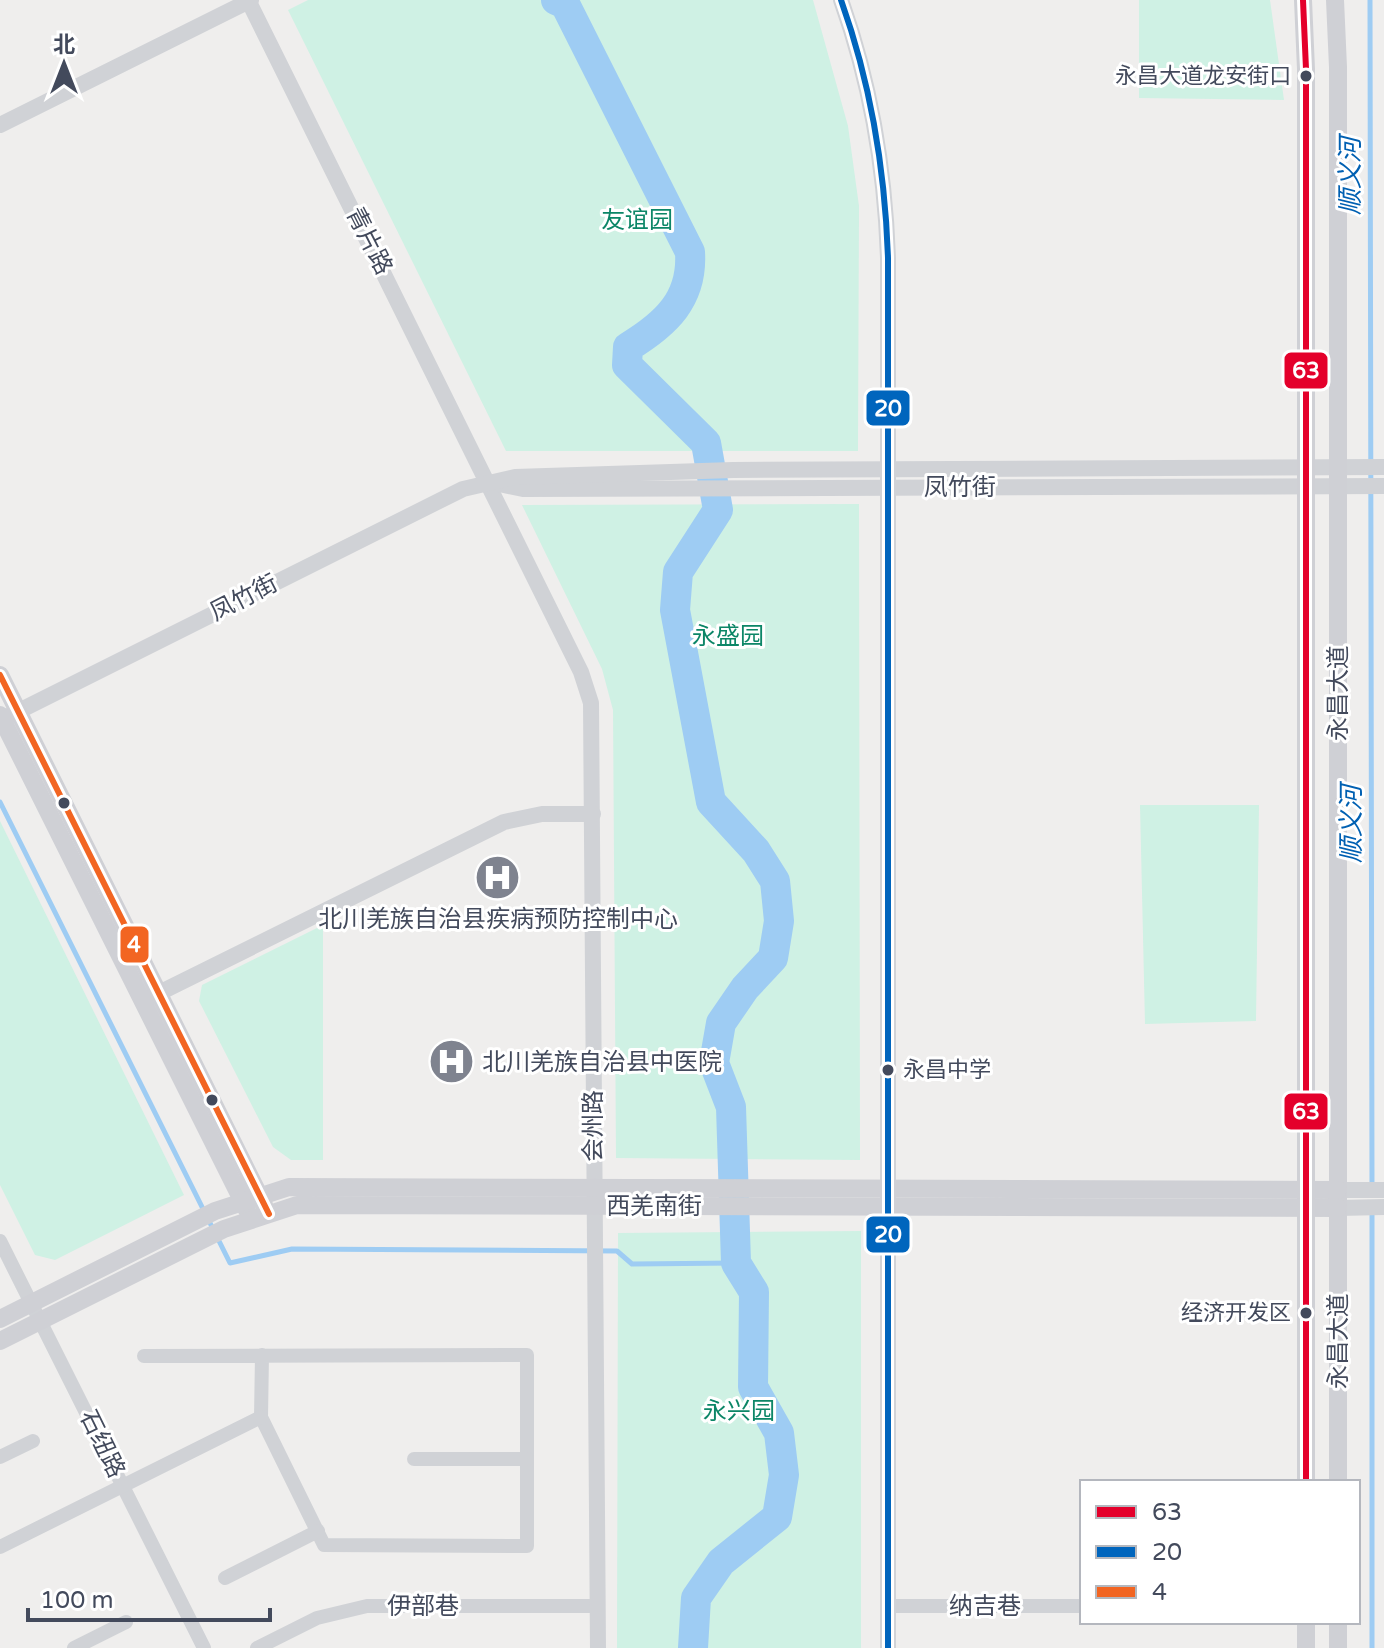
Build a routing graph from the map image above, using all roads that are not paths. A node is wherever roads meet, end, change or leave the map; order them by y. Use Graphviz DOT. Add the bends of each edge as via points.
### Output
graph roads {
  1 [pos="250,0"];
  2 [pos="841,0"];
  3 [pos="1303,0"];
  4 [pos="1335,0"];
  5 [pos="0,125"];
  6 [pos="1384,467"];
  7 [pos="889,470"];
  8 [pos="1338,476"];
  9 [pos="1306,478"];
  10 [pos="652,481"];
  11 [pos="490,482"];
  12 [pos="1384,486"];
  13 [pos="890,488"];
  14 [pos="0,675"];
  15 [pos="5,716"];
  16 [pos="593,814"];
  17 [pos="151,998"];
  18 [pos="1384,1190"];
  19 [pos="593,1197"];
  20 [pos="888,1197"];
  21 [pos="1306,1198"];
  22 [pos="252,1199"];
  23 [pos="1348,1199"];
  24 [pos="1384,1207"];
  25 [pos="260,1217"];
  26 [pos="0,1241"];
  27 [pos="31,1303"];
  28 [pos="0,1319"];
  29 [pos="40,1321"];
  30 [pos="0,1341"];
  31 [pos="262,1355"];
  32 [pos="144,1356"];
  33 [pos="261,1417"];
  34 [pos="33,1441"];
  35 [pos="0,1457"];
  36 [pos="414,1459"];
  37 [pos="527,1459"];
  38 [pos="1306,1480"];
  39 [pos="1338,1480"];
  40 [pos="123,1486"];
  41 [pos="318,1531"];
  42 [pos="0,1547"];
  43 [pos="225,1578"];
  44 [pos="598,1606"];
  45 [pos="888,1606"];
  46 [pos="1080,1606"];
  47 [pos="126,1622"];
  48 [pos="1306,1624"];
  49 [pos="1338,1624"];
  50 [pos="74,1648"];
  51 [pos="204,1648"];
  52 [pos="257,1648"];
  53 [pos="598,1648"];
  54 [pos="888,1648"];
  55 [pos="1306,1648"];
  56 [pos="1338,1648"];
  1 -- 5 [label="street"];
  1 -- 11 [label="street, 青片路"];
  2 -- 7 [label="street" via="870,98 884,178"];
  3 -- 9 [label="main road, 永昌大道"];
  4 -- 8 [label="main road, 永昌大道"];
  6 -- 8 [label="street, 凤竹街" via="1358,467"];
  7 -- 9 [label="street, 凤竹街"];
  7 -- 10 [label="street, 凤竹街" via="733,470"];
  7 -- 13 [label="street"];
  8 -- 9 [label="street, 凤竹街"];
  8 -- 12 [label="street, 凤竹街" via="1358,486"];
  8 -- 23 [label="main road, 永昌大道"];
  9 -- 13 [label="street, 凤竹街"];
  9 -- 21 [label="main road, 永昌大道"];
  10 -- 11 [label="street, 凤竹街" via="523,489"];
  10 -- 13 [label="street, 凤竹街" via="733,489"];
  11 -- 15 [label="street, 凤竹街" via="463,489"];
  11 -- 16 [label="street, 会州路" via="587,688 593,720"];
  13 -- 20 [label="street"];
  14 -- 15 [label="main road"];
  15 -- 17 [label="main road"];
  16 -- 17 [label="street" via="542,814 504,822"];
  16 -- 19 [label="street, 会州路"];
  17 -- 22 [label="main road"];
  18 -- 23 [label="street"];
  19 -- 20 [label="main road, 西羌南街"];
  19 -- 22 [label="main road, 西羌南街" via="289,1187"];
  19 -- 25 [label="main road, 西羌南街" via="297,1205"];
  19 -- 44 [label="street, 会州路"];
  20 -- 21 [label="main road, 西羌南街"];
  20 -- 45 [label="street"];
  21 -- 23 [label="main road, 西羌南街"];
  21 -- 38 [label="main road, 永昌大道"];
  22 -- 25 [label="main road"];
  22 -- 27 [label="main road, 西羌南街" via="215,1211"];
  23 -- 24 [label="street"];
  23 -- 39 [label="main road, 永昌大道"];
  25 -- 29 [label="main road, 西羌南街" via="224,1229"];
  26 -- 27 [label="street, 石纽路"];
  27 -- 28 [label="main road, 西羌南街"];
  27 -- 29 [label="street, 石纽路"];
  29 -- 30 [label="main road, 西羌南街"];
  29 -- 40 [label="street, 石纽路"];
  31 -- 32 [label="street"];
  31 -- 33 [label="street"];
  31 -- 37 [label="street" via="527,1355"];
  33 -- 40 [label="street"];
  33 -- 41 [label="street"];
  34 -- 35 [label="street"];
  36 -- 37 [label="street"];
  37 -- 41 [label="street" via="527,1546 324,1545"];
  40 -- 42 [label="street"];
  40 -- 51 [label="street, 石纽路"];
  41 -- 43 [label="street"];
  44 -- 52 [label="street, 伊部巷" via="367,1606 317,1618"];
  44 -- 53 [label="street, 会州路"];
  45 -- 46 [label="street, 纳吉巷"];
  45 -- 54 [label="street"];
  47 -- 50 [label="street"];
  48 -- 55 [label="main road"];
  49 -- 56 [label="main road"];
}
